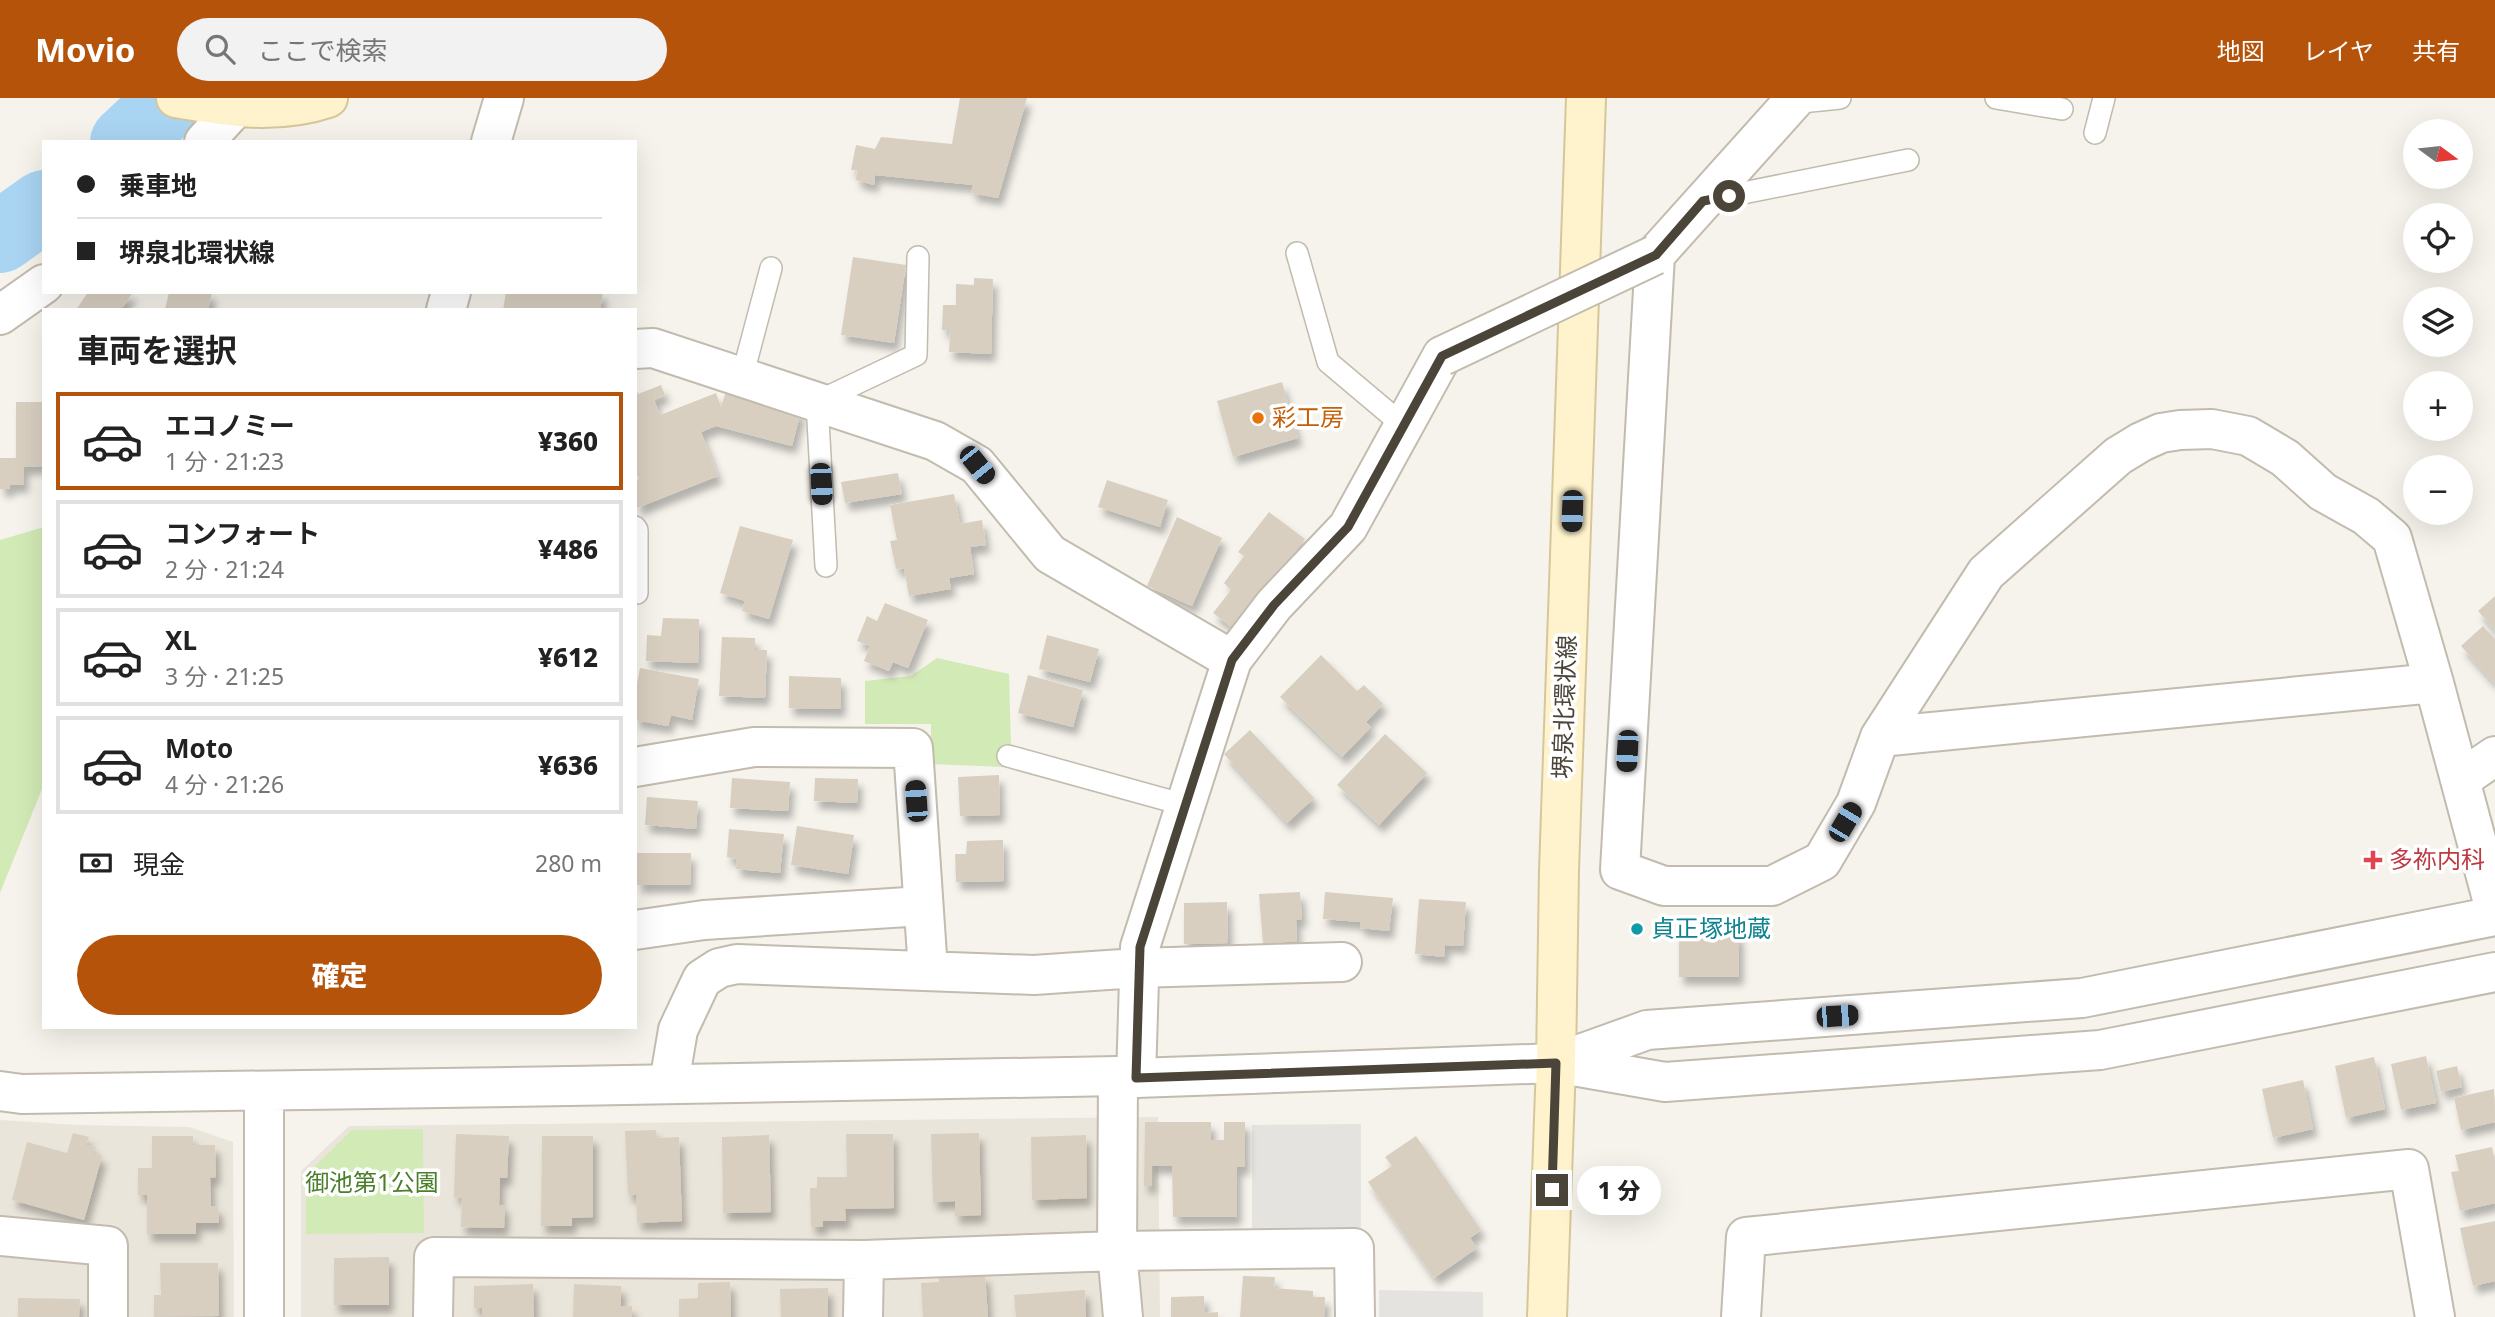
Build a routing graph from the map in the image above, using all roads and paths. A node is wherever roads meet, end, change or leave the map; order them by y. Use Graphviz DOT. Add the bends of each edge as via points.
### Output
graph roads {
  1 [pos="176,98"];
  2 [pos="328,98"];
  3 [pos="504,98"];
  4 [pos="1587,98"];
  5 [pos="1840,98"];
  6 [pos="1996,98"];
  7 [pos="2104,98"];
  8 [pos="1794,101"];
  9 [pos="226,106"];
  10 [pos="2062,108"];
  11 [pos="2095,133"];
  12 [pos="205,140"];
  13 [pos="492,140"];
  14 [pos="1908,160"];
  15 [pos="1703,201"];
  16 [pos="1297,253"];
  17 [pos="1656,255"];
  18 [pos="918,257"];
  19 [pos="771,268"];
  20 [pos="42,285"];
  21 [pos="0,315"];
  22 [pos="637,349"];
  23 [pos="742,377"];
  24 [pos="817,402"];
  25 [pos="1404,426"];
  26 [pos="637,530"];
  27 [pos="826,566"];
  28 [pos="637,593"];
  29 [pos="1232,660"];
  30 [pos="2434,683"];
  31 [pos="1880,737"];
  32 [pos="1009,756"];
  33 [pos="2495,756"];
  34 [pos="637,767"];
  35 [pos="2460,780"];
  36 [pos="1185,805"];
  37 [pos="923,906"];
  38 [pos="2495,910"];
  39 [pos="2495,916"];
  40 [pos="637,930"];
  41 [pos="1342,962"];
  42 [pos="1138,968"];
  43 [pos="928,971"];
  44 [pos="2495,972"];
  45 [pos="1556,1063"];
  46 [pos="1127,1077"];
  47 [pos="669,1083"];
  48 [pos="0,1091"];
  49 [pos="264,1092"];
  50 [pos="0,1236"];
  51 [pos="1117,1251"];
  52 [pos="864,1260"];
  53 [pos="108,1317"];
  54 [pos="264,1317"];
  55 [pos="433,1317"];
  56 [pos="863,1317"];
  57 [pos="1122,1317"];
  58 [pos="1355,1317"];
  59 [pos="1547,1317"];
  60 [pos="1741,1317"];
  61 [pos="2435,1317"];
  1 -- 9 [label="main road"];
  2 -- 9 [label="main road" via="303,107"];
  3 -- 13 [label="street"];
  4 -- 45 [label="main road, 堺泉北環状線"];
  5 -- 8 [label="lane"];
  6 -- 10 [label="lane"];
  7 -- 11 [label="lane"];
  8 -- 15 [label="street"];
  9 -- 12 [label="street"];
  14 -- 15 [label="lane"];
  15 -- 17 [label="street"];
  16 -- 25 [label="lane" via="1328,362"];
  17 -- 25 [label="street, bridge" via="1442,356"];
  17 -- 31 [label="street" via="1620,870 1664,886 1772,886 1822,861 1857,803"];
  18 -- 24 [label="lane" via="916,355"];
  19 -- 23 [label="lane"];
  20 -- 21 [label="street"];
  22 -- 23 [label="street" via="653,348"];
  23 -- 24 [label="street"];
  24 -- 27 [label="lane"];
  24 -- 29 [label="street" via="935,441 977,465 1050,554"];
  25 -- 29 [label="street" via="1348,527 1274,605"];
  26 -- 28 [label="lane"];
  29 -- 36 [label="street"];
  30 -- 31 [label="street"];
  30 -- 31 [label="street" via="2392,538 2381,527 2323,492 2285,458 2248,436 2212,429 2180,430 2151,437 2118,456 1986,573"];
  30 -- 35 [label="street"];
  32 -- 36 [label="lane"];
  33 -- 35 [label="street"];
  34 -- 37 [label="street" via="754,747 913,748"];
  35 -- 38 [label="street"];
  36 -- 42 [label="street" via="1140,947"];
  37 -- 40 [label="street" via="704,920"];
  37 -- 43 [label="street"];
  39 -- 45 [label="street" via="2082,998 1647,1030"];
  41 -- 42 [label="street"];
  42 -- 43 [label="street" via="1034,975"];
  42 -- 46 [label="street"];
  43 -- 47 [label="street" via="737,964 719,968 702,979 678,1030"];
  44 -- 45 [label="street" via="2100,1050 1665,1082"];
  45 -- 46 [label="street"];
  45 -- 59 [label="main road, 堺泉北環状線"];
  46 -- 47 [label="street"];
  46 -- 51 [label="street"];
  47 -- 49 [label="street"];
  48 -- 49 [label="street"];
  49 -- 54 [label="street"];
  50 -- 53 [label="street" via="108,1246"];
  51 -- 52 [label="street"];
  51 -- 57 [label="street"];
  51 -- 58 [label="street" via="1354,1248"];
  52 -- 55 [label="street" via="434,1257"];
  52 -- 56 [label="street"];
  60 -- 61 [label="street" via="1746,1237 2409,1169"];
}
